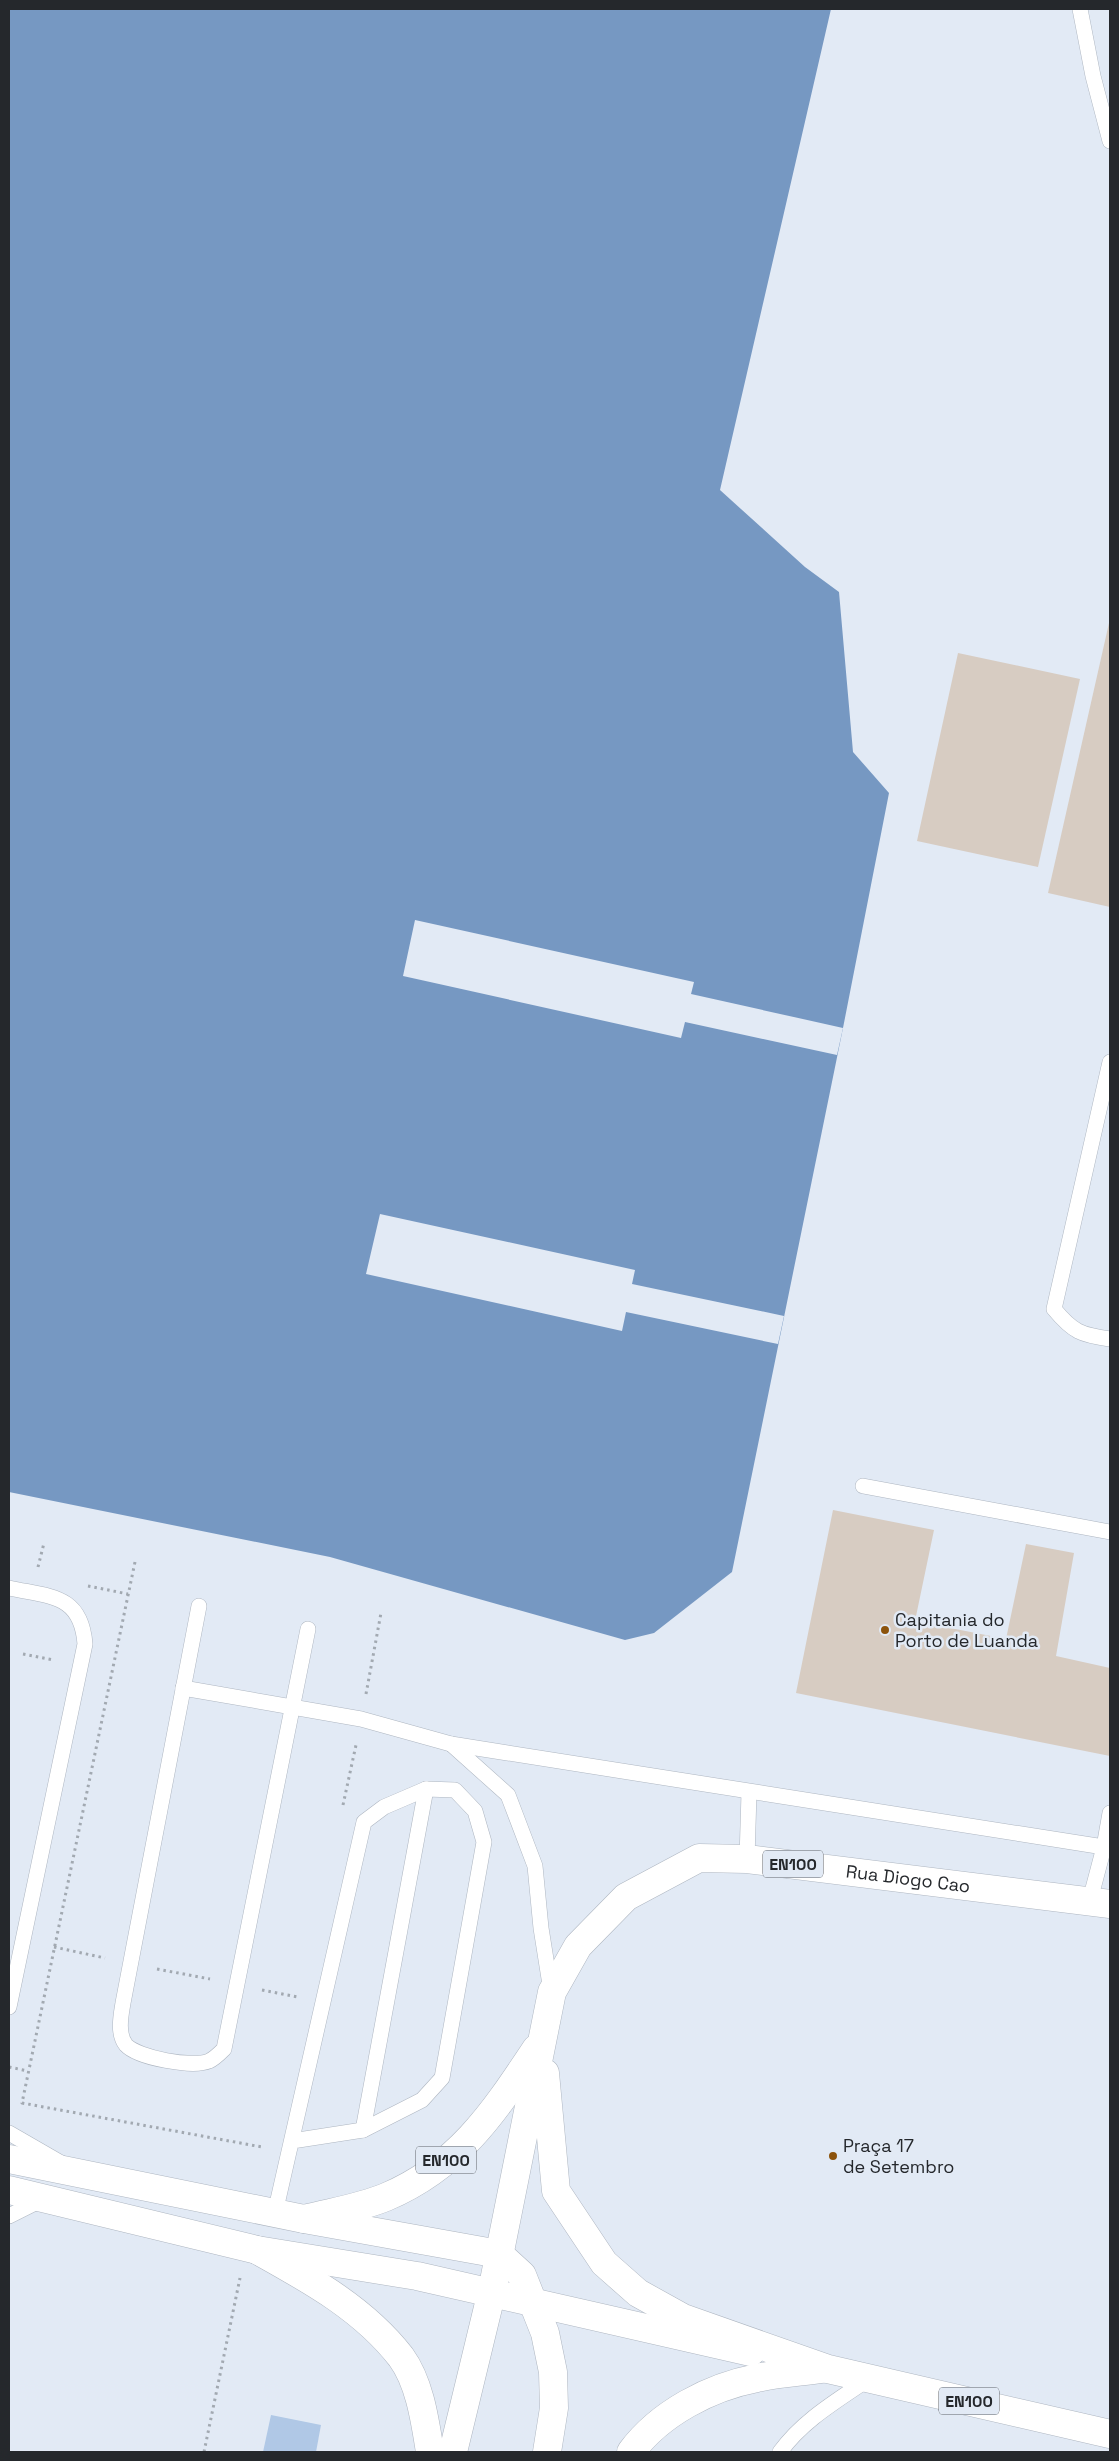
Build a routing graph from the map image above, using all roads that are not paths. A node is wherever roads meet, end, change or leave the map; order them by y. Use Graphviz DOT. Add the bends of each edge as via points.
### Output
graph roads {
  1 [pos="1080,9"];
  2 [pos="1110,141"];
  3 [pos="1110,1062"];
  4 [pos="1110,1339"];
  5 [pos="862,1486"];
  6 [pos="1110,1532"];
  7 [pos="9,1588"];
  8 [pos="199,1606"];
  9 [pos="308,1629"];
  10 [pos="183,1688"];
  11 [pos="293,1707"];
  12 [pos="451,1744"];
  13 [pos="426,1789"];
  14 [pos="750,1793"];
  15 [pos="1110,1813"];
  16 [pos="1107,1848"];
  17 [pos="747,1858"];
  18 [pos="1100,1902"];
  19 [pos="552,1992"];
  20 [pos="9,2007"];
  21 [pos="543,2039"];
  22 [pos="363,2130"];
  23 [pos="9,2133"];
  24 [pos="292,2141"];
  25 [pos="9,2158"];
  26 [pos="73,2170"];
  27 [pos="9,2190"];
  28 [pos="46,2198"];
  29 [pos="276,2213"];
  30 [pos="9,2216"];
  31 [pos="304,2219"];
  32 [pos="500,2254"];
  33 [pos="249,2260"];
  34 [pos="492,2292"];
  35 [pos="533,2302"];
  36 [pos="828,2368"];
  37 [pos="870,2378"];
  38 [pos="1110,2434"];
  39 [pos="430,2452"];
  40 [pos="453,2452"];
  41 [pos="547,2452"];
  42 [pos="631,2452"];
  43 [pos="780,2452"];
  1 -- 2 [label="lane"];
  3 -- 4 [label="lane" via="1054,1309 1069,1326 1083,1335"];
  5 -- 6 [label="lane"];
  7 -- 20 [label="lane" via="62,1600 76,1611 84,1629 85,1644"];
  8 -- 10 [label="lane"];
  9 -- 11 [label="lane"];
  10 -- 11 [label="lane"];
  10 -- 11 [label="lane" via="120,2025 126,2044 141,2055 189,2064 209,2062 224,2049"];
  11 -- 12 [label="lane" via="361,1719"];
  12 -- 14 [label="lane"];
  12 -- 19 [label="lane" via="508,1795 535,1866"];
  13 -- 22 [label="lane"];
  13 -- 22 [label="lane" via="455,1790 474,1811 484,1842 442,2078 422,2100"];
  13 -- 24 [label="lane" via="384,1807 364,1822"];
  14 -- 16 [label="lane"];
  14 -- 17 [label="lane"];
  15 -- 16 [label="lane"];
  16 -- 18 [label="lane"];
  17 -- 18 [label="main road, Rua Diogo Cao / EN100"];
  17 -- 19 [label="main road, Rua Diogo Cao / EN100" via="699,1858 626,1897 578,1946"];
  19 -- 21 [label="main road, EN100"];
  21 -- 31 [label="main road, EN100" via="497,2106 459,2151 423,2178 385,2197"];
  21 -- 32 [label="main road, EN100"];
  21 -- 36 [label="main road" via="556,2191 604,2263 638,2293 683,2318"];
  22 -- 24 [label="lane"];
  23 -- 26 [label="lane"];
  24 -- 29 [label="lane"];
  25 -- 26 [label="main road"];
  26 -- 29 [label="main road"];
  27 -- 28 [label="main road"];
  28 -- 30 [label="lane"];
  28 -- 33 [label="main road"];
  29 -- 31 [label="main road"];
  31 -- 32 [label="main road"];
  32 -- 34 [label="main road, EN100"];
  32 -- 35 [label="main road" via="522,2275"];
  33 -- 34 [label="main road" via="417,2276"];
  33 -- 39 [label="main road" via="311,2280 346,2304 401,2358 424,2412"];
  34 -- 35 [label="main road"];
  34 -- 40 [label="main road, EN100"];
  35 -- 36 [label="main road"];
  35 -- 41 [label="main road" via="545,2333 553,2372 554,2408"];
  36 -- 37 [label="main road, EN100"];
  36 -- 42 [label="main road, EN100" via="756,2378 707,2394 664,2418"];
  37 -- 38 [label="main road, EN100"];
  37 -- 43 [label="lane" via="814,2416"];
}
